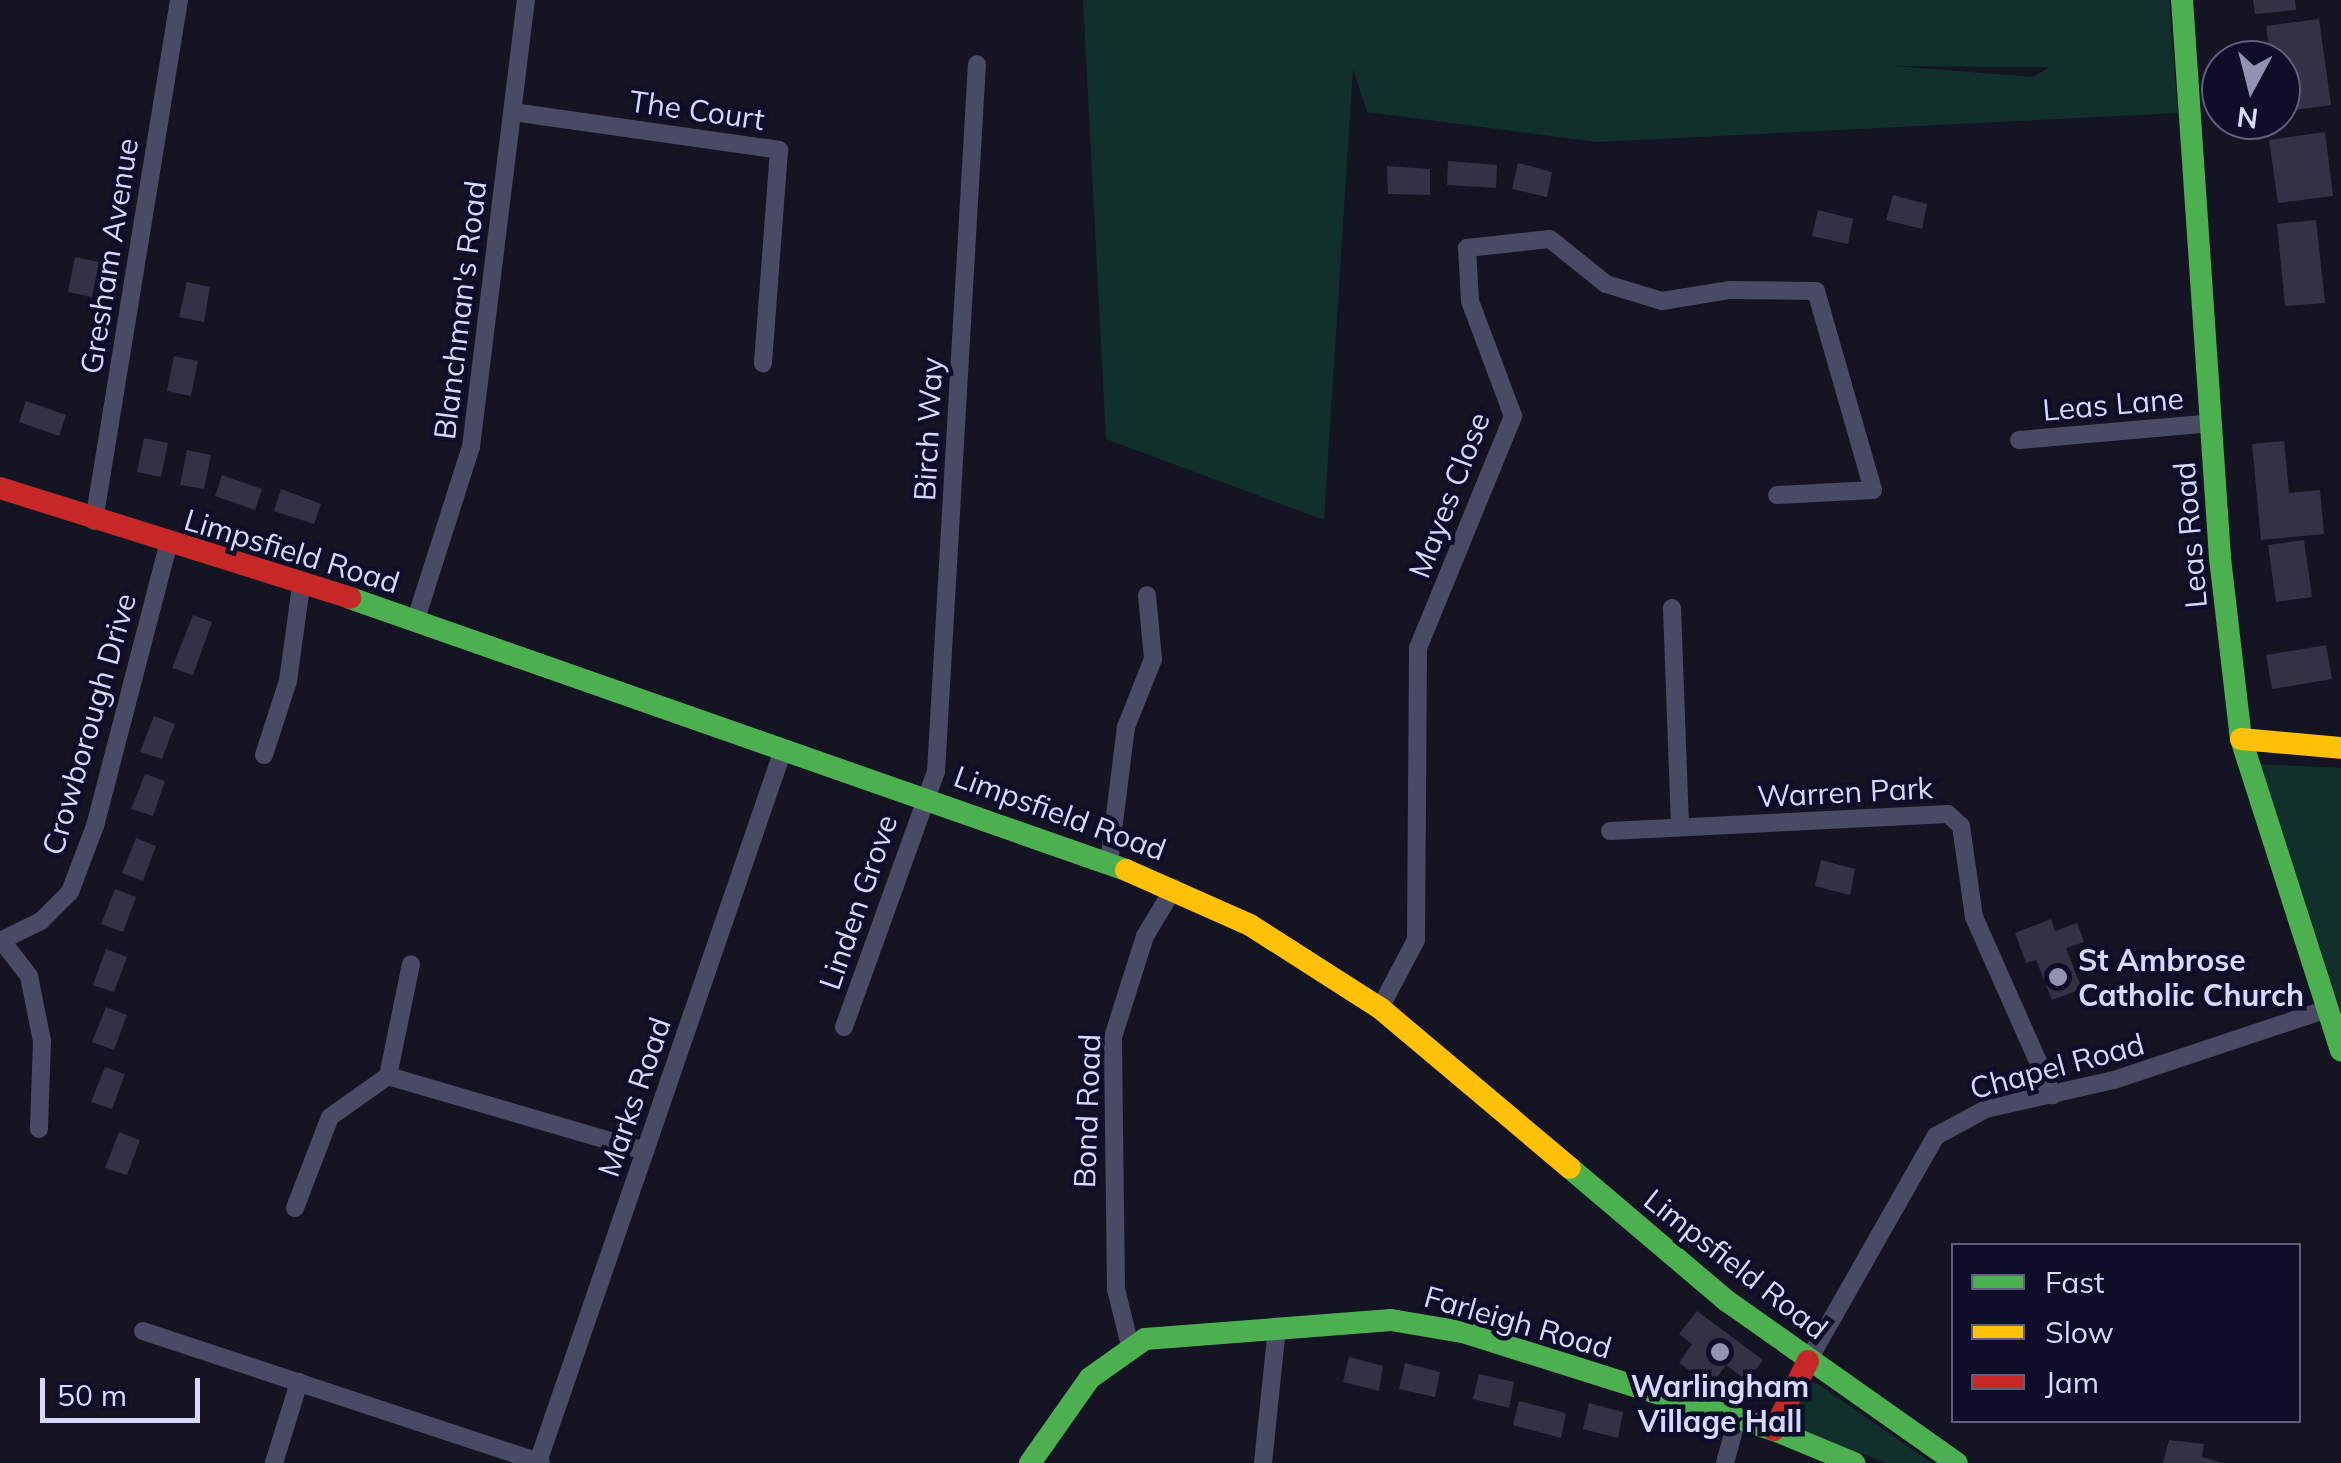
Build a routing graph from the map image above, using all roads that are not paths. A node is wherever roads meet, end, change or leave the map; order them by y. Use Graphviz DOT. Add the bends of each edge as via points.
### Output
graph roads {
  1 [pos="179,0"];
  2 [pos="526,0"];
  3 [pos="2182,0"];
  4 [pos="977,64"];
  5 [pos="514,112"];
  6 [pos="763,363"];
  7 [pos="2212,423"];
  8 [pos="2018,440"];
  9 [pos="0,488"];
  10 [pos="1777,495"];
  11 [pos="94,521"];
  12 [pos="168,546"];
  13 [pos="300,586"];
  14 [pos="1148,594"];
  15 [pos="1672,608"];
  16 [pos="416,620"];
  17 [pos="2241,739"];
  18 [pos="2341,748"];
  19 [pos="783,750"];
  20 [pos="264,755"];
  21 [pos="924,796"];
  22 [pos="1680,827"];
  23 [pos="1610,831"];
  24 [pos="1109,864"];
  25 [pos="1174,888"];
  26 [pos="1,941"];
  27 [pos="411,964"];
  28 [pos="1380,1008"];
  29 [pos="2327,1009"];
  30 [pos="844,1027"];
  31 [pos="2341,1050"];
  32 [pos="388,1076"];
  33 [pos="2053,1095"];
  34 [pos="38,1128"];
  35 [pos="645,1151"];
  36 [pos="295,1208"];
  37 [pos="1276,1327"];
  38 [pos="143,1330"];
  39 [pos="1130,1346"];
  40 [pos="1808,1361"];
  41 [pos="300,1382"];
  42 [pos="1737,1419"];
  43 [pos="1774,1430"];
  44 [pos="274,1463"];
  45 [pos="540,1463"];
  46 [pos="1030,1463"];
  47 [pos="1264,1463"];
  48 [pos="1725,1463"];
  49 [pos="1854,1463"];
  50 [pos="1957,1463"];
  1 -- 11 [label="street, Gresham Avenue"];
  2 -- 5 [label="street, Blanchman's Road"];
  3 -- 7 [label="main road, Leas Road"];
  4 -- 21 [label="street, Birch Way" via="936,772"];
  5 -- 6 [label="street, The Court" via="779,150"];
  5 -- 16 [label="street, Blanchman's Road" via="471,447"];
  7 -- 8 [label="street, Leas Lane"];
  7 -- 17 [label="main road, Leas Road"];
  9 -- 11 [label="main road, Limpsfield Road"];
  10 -- 28 [label="street, Mayes Close" via="1873,490 1816,291 1730,290 1662,301 1606,284 1550,239 1467,248 1470,301 1514,416 1418,648 1416,940"];
  11 -- 12 [label="main road, Limpsfield Road"];
  12 -- 13 [label="main road, Limpsfield Road"];
  12 -- 26 [label="street, Crowborough Drive" via="95,826 70,892 41,920"];
  13 -- 16 [label="main road, Limpsfield Road"];
  13 -- 20 [label="street" via="288,682"];
  14 -- 24 [label="street" via="1153,659 1126,727"];
  15 -- 22 [label="street"];
  16 -- 19 [label="main road, Limpsfield Road"];
  17 -- 18 [label="main road"];
  17 -- 29 [label="main road, Leas Road"];
  19 -- 21 [label="main road, Limpsfield Road"];
  19 -- 35 [label="street, Marks Road"];
  21 -- 24 [label="main road, Limpsfield Road"];
  21 -- 30 [label="street, Linden Grove"];
  22 -- 23 [label="street, Warren Park"];
  22 -- 33 [label="street, Warren Park" via="1948,814 1961,826 1974,918"];
  24 -- 25 [label="main road, Limpsfield Road"];
  25 -- 28 [label="main road, Limpsfield Road" via="1250,925"];
  25 -- 39 [label="street, Bond Road" via="1145,936 1114,1037 1116,1289"];
  26 -- 34 [label="street" via="28,976 42,1041"];
  27 -- 32 [label="street"];
  28 -- 40 [label="main road, Limpsfield Road" via="1727,1301"];
  29 -- 31 [label="main road, Leas Road"];
  29 -- 33 [label="street, Chapel Road" via="2236,1043"];
  32 -- 35 [label="street"];
  32 -- 36 [label="street" via="330,1117"];
  33 -- 40 [label="street, Chapel Road" via="1986,1110 1936,1136"];
  35 -- 45 [label="street, Marks Road"];
  37 -- 39 [label="main road, Farleigh Road" via="1158,1336"];
  37 -- 42 [label="main road, Farleigh Road" via="1391,1320 1446,1327"];
  37 -- 47 [label="street"];
  38 -- 41 [label="street"];
  39 -- 46 [label="main road, Farleigh Road" via="1090,1378"];
  40 -- 43 [label="main road"];
  40 -- 50 [label="main road, Limpsfield Road"];
  41 -- 44 [label="street"];
  41 -- 45 [label="street"];
  42 -- 43 [label="main road, Farleigh Road"];
  42 -- 48 [label="street"];
  43 -- 49 [label="main road, Farleigh Road"];
}
